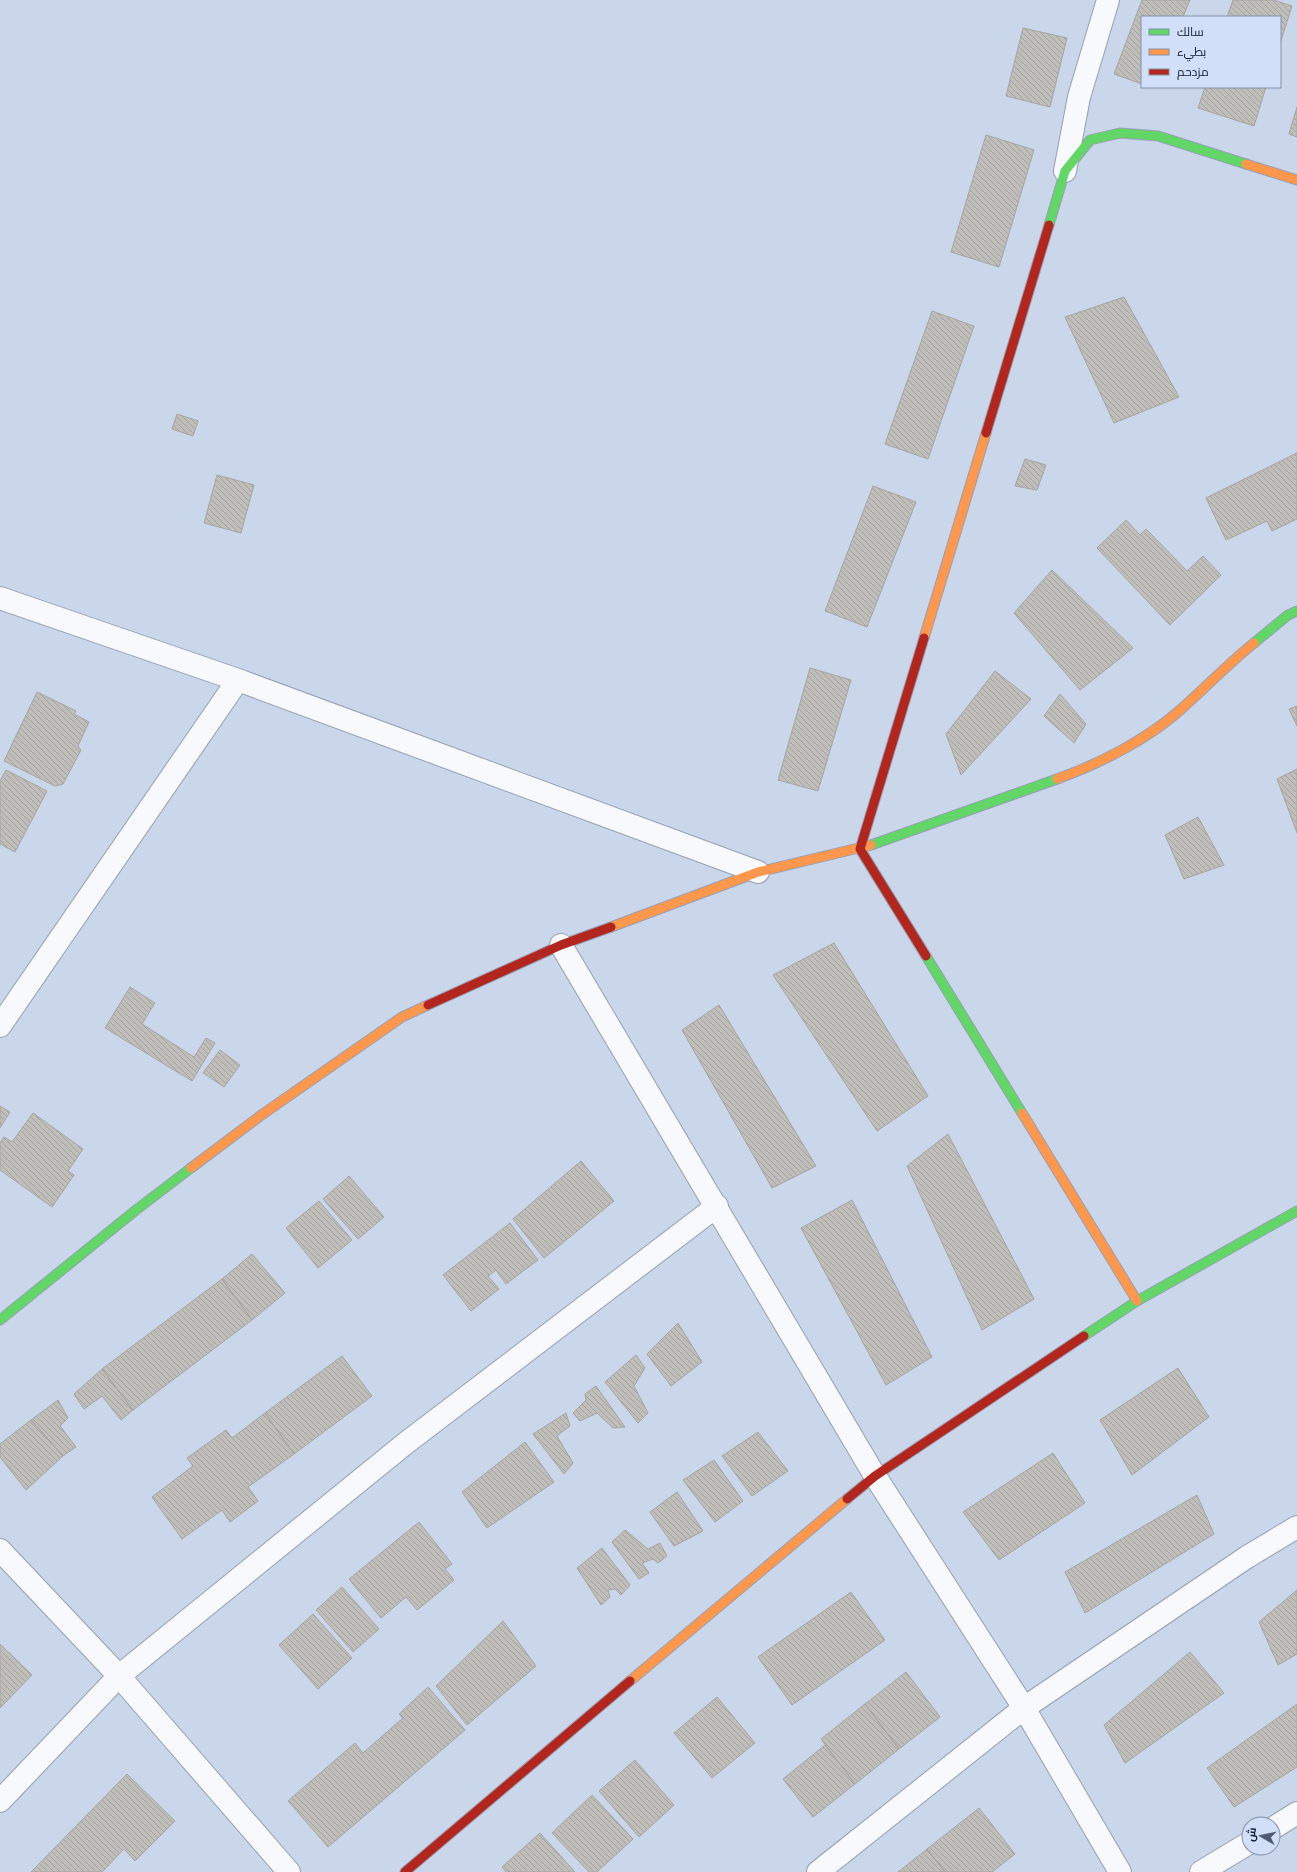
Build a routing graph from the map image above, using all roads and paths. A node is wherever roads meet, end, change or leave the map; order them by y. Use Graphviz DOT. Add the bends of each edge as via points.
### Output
graph roads {
  1 [pos="1108,0"];
  2 [pos="1065,171"];
  3 [pos="1297,180"];
  4 [pos="0,598"];
  5 [pos="1297,611"];
  6 [pos="238,680"];
  7 [pos="860,849"];
  8 [pos="758,872"];
  9 [pos="561,945"];
  10 [pos="0,1026"];
  11 [pos="716,1206"];
  12 [pos="1297,1211"];
  13 [pos="1137,1301"];
  14 [pos="3,1313"];
  15 [pos="875,1476"];
  16 [pos="1297,1528"];
  17 [pos="0,1550"];
  18 [pos="119,1676"];
  19 [pos="1024,1708"];
  20 [pos="0,1801"];
  21 [pos="1297,1813"];
  22 [pos="1281,1823"];
  23 [pos="1241,1848"];
  24 [pos="289,1872"];
  25 [pos="405,1872"];
  26 [pos="818,1872"];
  27 [pos="1120,1872"];
  28 [pos="1201,1872"];
  1 -- 2 [label="street" via="1079,97"];
  2 -- 3 [label="street" via="1090,140 1120,133 1158,136"];
  2 -- 7 [label="street"];
  4 -- 6 [label="street"];
  5 -- 7 [label="street" via="1288,615 1240,654 1178,712 1131,746 1086,770"];
  6 -- 8 [label="street"];
  6 -- 10 [label="street"];
  7 -- 8 [label="street"];
  7 -- 13 [label="street"];
  8 -- 9 [label="street"];
  9 -- 11 [label="street"];
  9 -- 14 [label="street" via="402,1017 254,1121"];
  11 -- 15 [label="street"];
  11 -- 18 [label="street" via="406,1442"];
  12 -- 13 [label="street"];
  13 -- 15 [label="street"];
  15 -- 19 [label="street"];
  15 -- 25 [label="street"];
  16 -- 19 [label="street" via="1247,1557"];
  17 -- 18 [label="street"];
  18 -- 20 [label="street"];
  18 -- 24 [label="street"];
  19 -- 26 [label="street"];
  19 -- 27 [label="street"];
  21 -- 22 [label="street"];
  23 -- 28 [label="street"];
}
